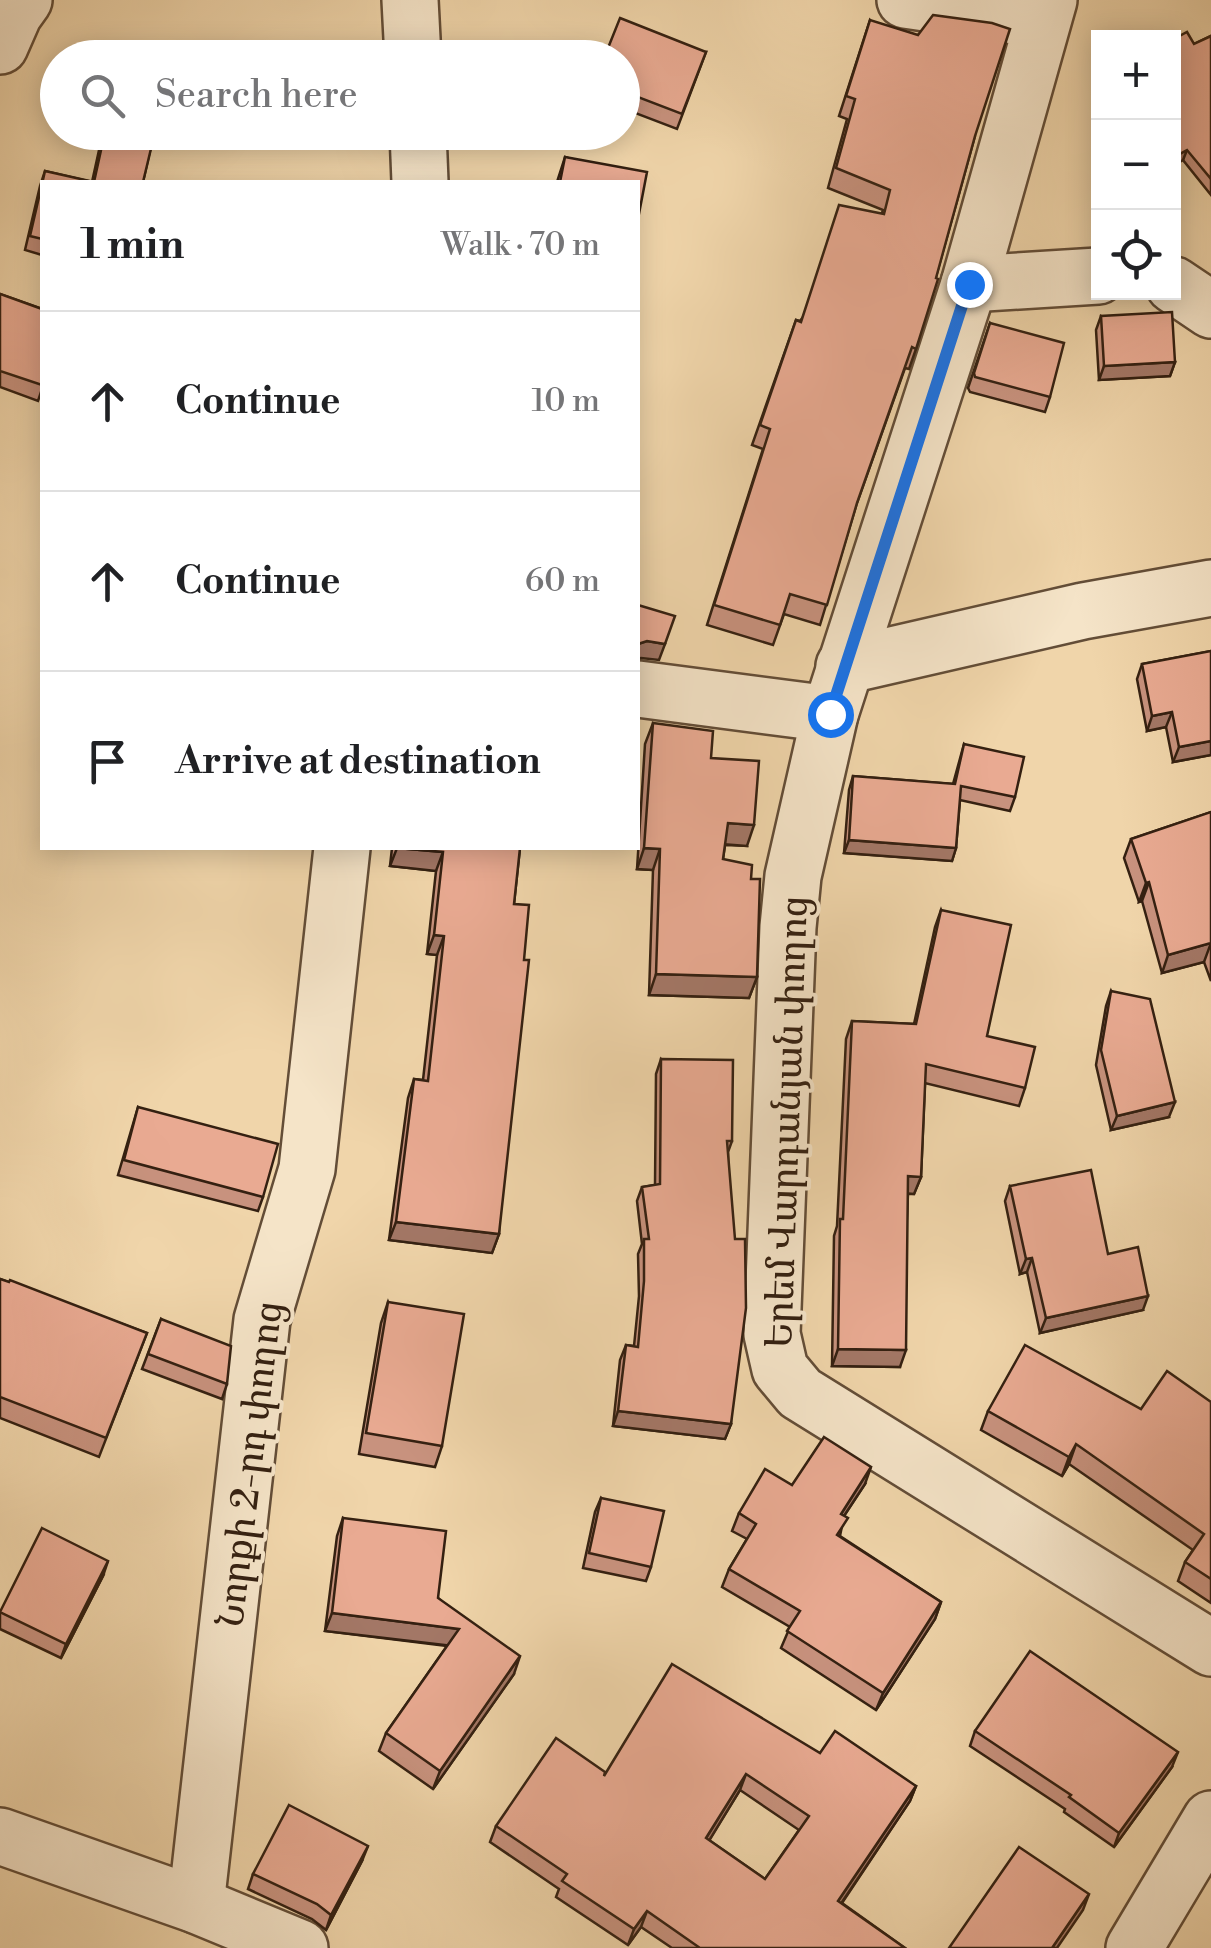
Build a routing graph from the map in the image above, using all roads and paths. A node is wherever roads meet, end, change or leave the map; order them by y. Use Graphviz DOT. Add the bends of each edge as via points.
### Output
graph roads {
  1 [pos="24,0"];
  2 [pos="410,0"];
  3 [pos="905,0"];
  4 [pos="1045,10"];
  5 [pos="412,40"];
  6 [pos="0,46"];
  7 [pos="419,150"];
  8 [pos="420,180"];
  9 [pos="1091,276"];
  10 [pos="969,284"];
  11 [pos="1181,290"];
  12 [pos="1211,310"];
  13 [pos="1211,588"];
  14 [pos="640,689"];
  15 [pos="837,690"];
  16 [pos="342,850"];
  17 [pos="1211,1648"];
  18 [pos="1211,1820"];
  19 [pos="0,1836"];
  20 [pos="196,1905"];
  21 [pos="300,1948"];
  22 [pos="1134,1948"];
  1 -- 6 [label="street"];
  2 -- 5 [label="street"];
  3 -- 4 [label="street"];
  4 -- 10 [label="street, Երեմ Վարդանյան փողոց"];
  7 -- 8 [label="street"];
  9 -- 10 [label="street"];
  10 -- 15 [label="street, Երեմ Վարդանյան փողոց"];
  11 -- 12 [label="street"];
  13 -- 15 [label="street" via="1083,611"];
  14 -- 15 [label="street"];
  15 -- 17 [label="street, Երեմ Վարդանյան փողոց" via="793,876 788,927 772,1334 780,1369 800,1393"];
  16 -- 20 [label="street, Նորքի 2-րդ փողոց" via="307,1169 262,1320"];
  18 -- 22 [label="street"];
  19 -- 20 [label="street"];
  20 -- 21 [label="street"];
}
